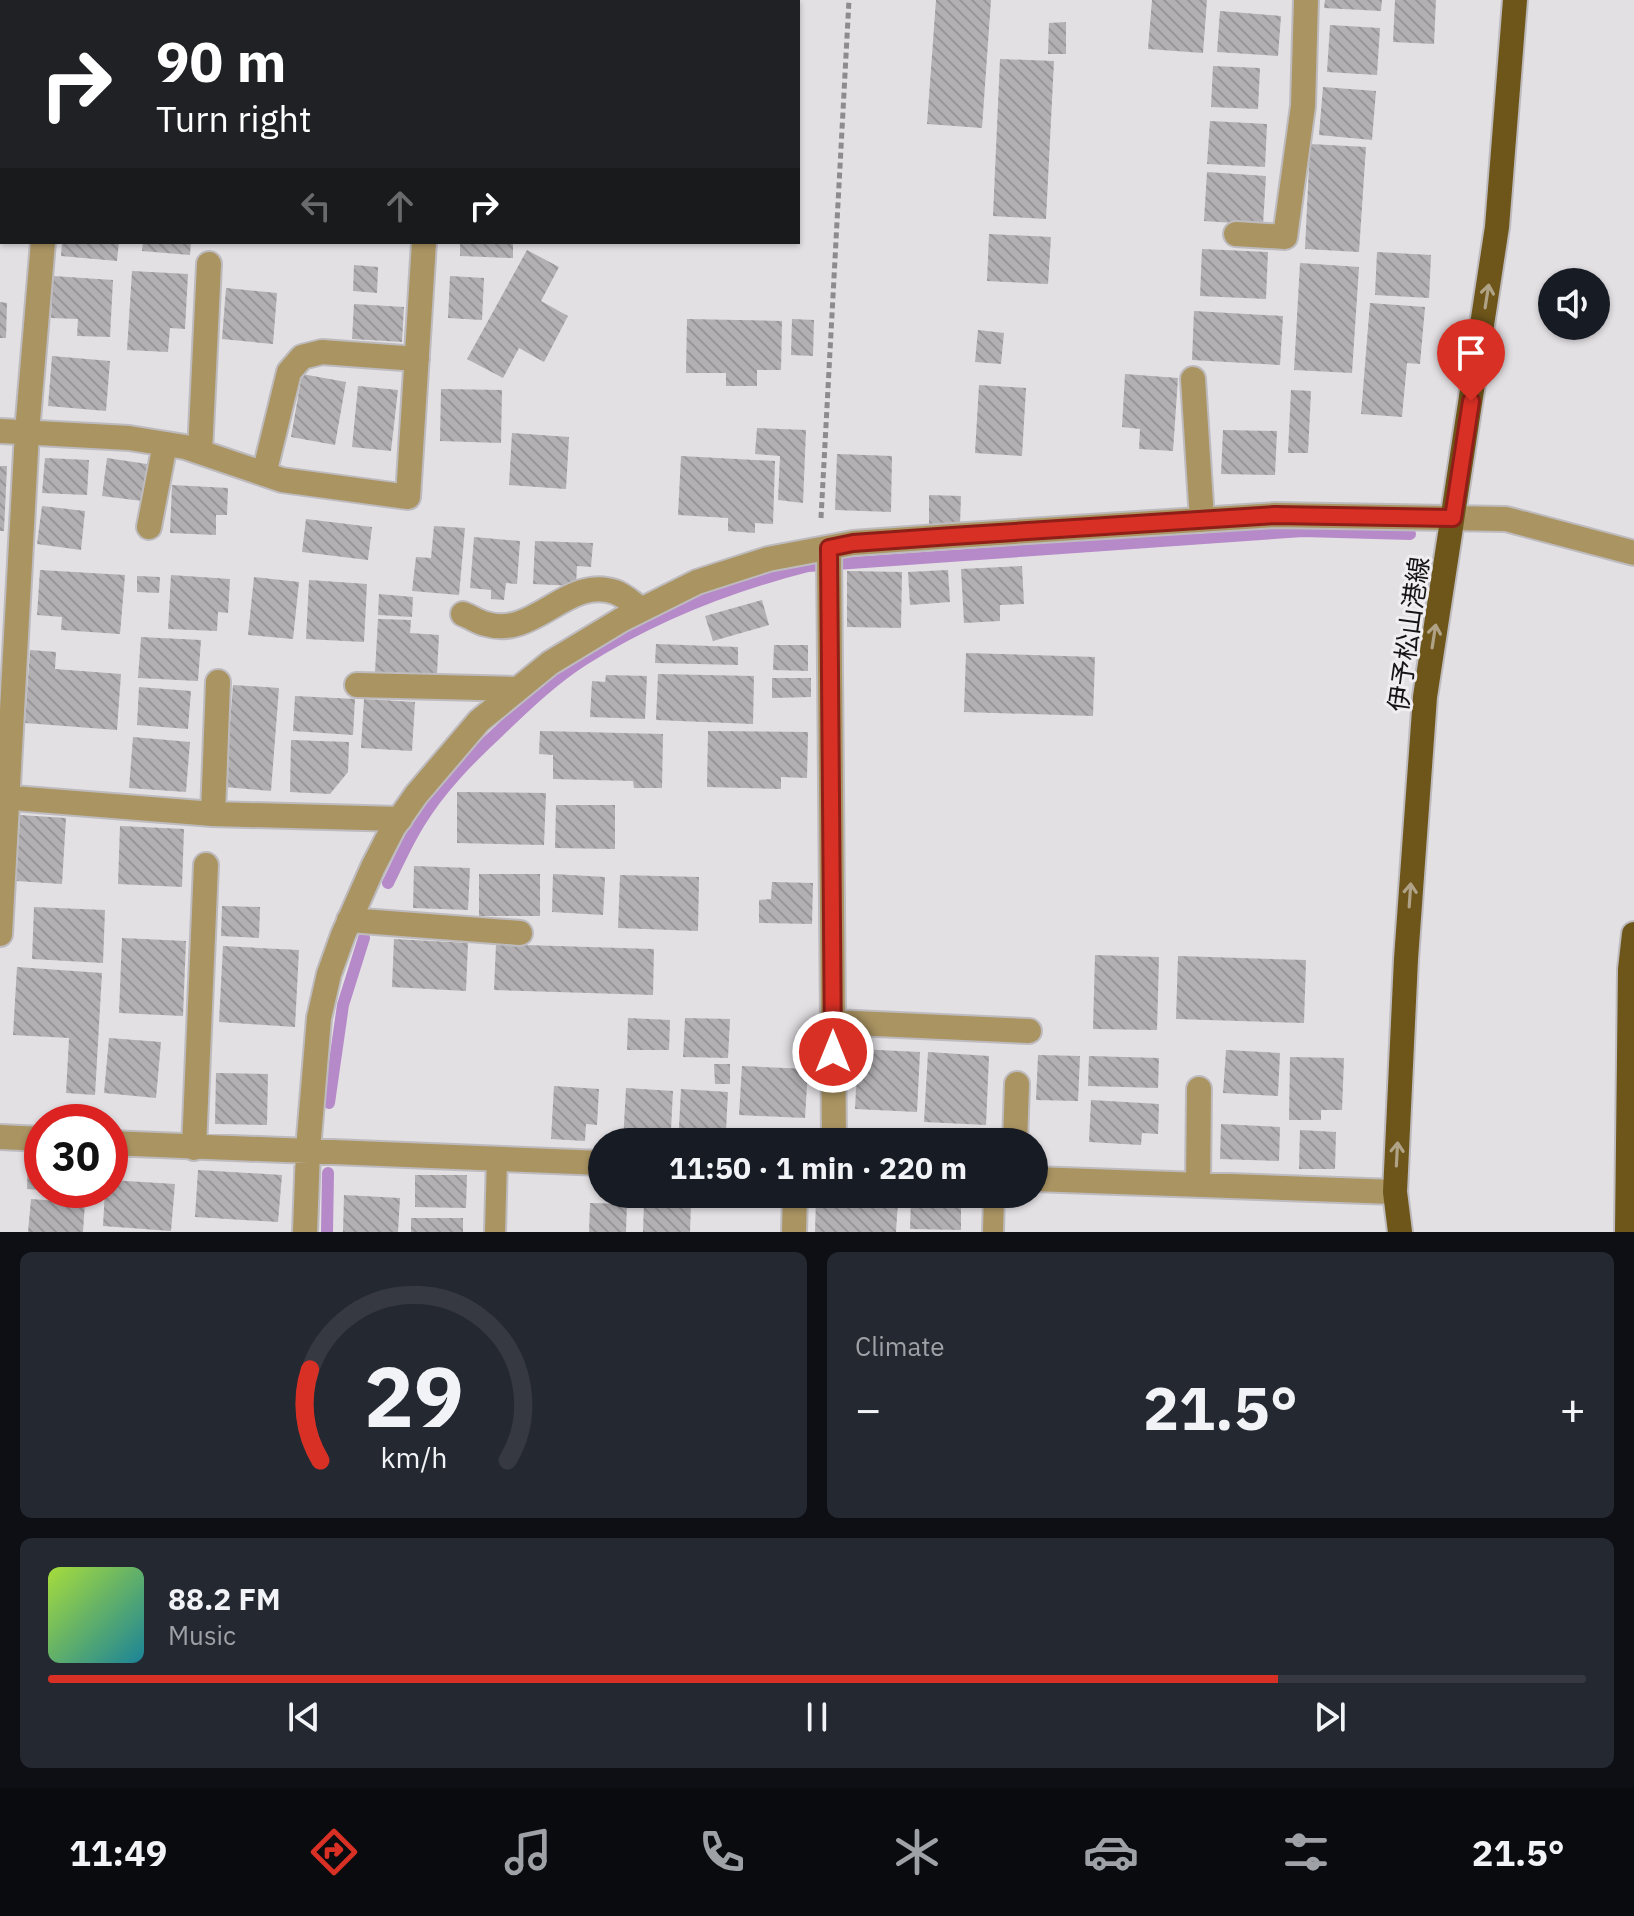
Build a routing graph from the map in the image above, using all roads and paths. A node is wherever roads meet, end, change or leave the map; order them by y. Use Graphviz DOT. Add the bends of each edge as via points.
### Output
graph roads {
  1 [pos="849,0"];
  2 [pos="1306,0"];
  3 [pos="1515,0"];
  4 [pos="1236,234"];
  5 [pos="43,244"];
  6 [pos="424,244"];
  7 [pos="209,264"];
  8 [pos="417,359"];
  9 [pos="1193,379"];
  10 [pos="0,431"];
  11 [pos="27,432"];
  12 [pos="165,444"];
  13 [pos="200,452"];
  14 [pos="264,474"];
  15 [pos="1453,518"];
  16 [pos="1202,520"];
  17 [pos="149,527"];
  18 [pos="1634,553"];
  19 [pos="827,559"];
  20 [pos="641,609"];
  21 [pos="463,614"];
  22 [pos="218,682"];
  23 [pos="357,685"];
  24 [pos="516,689"];
  25 [pos="6,703"];
  26 [pos="4,797"];
  27 [pos="213,814"];
  28 [pos="400,819"];
  29 [pos="206,865"];
  30 [pos="349,920"];
  31 [pos="520,933"];
  32 [pos="0,934"];
  33 [pos="1634,934"];
  34 [pos="833,1022"];
  35 [pos="1029,1031"];
  36 [pos="1017,1084"];
  37 [pos="1199,1089"];
  38 [pos="834,1128"];
  39 [pos="1015,1128"];
  40 [pos="0,1137"];
  41 [pos="24,1138"];
  42 [pos="128,1144"];
  43 [pos="194,1148"];
  44 [pos="308,1150"];
  45 [pos="497,1158"];
  46 [pos="588,1162"];
  47 [pos="1048,1180"];
  48 [pos="1198,1185"];
  49 [pos="1395,1192"];
  50 [pos="1631,1196"];
  51 [pos="795,1208"];
  52 [pos="994,1208"];
  53 [pos="305,1232"];
  54 [pos="495,1232"];
  55 [pos="794,1232"];
  56 [pos="993,1232"];
  57 [pos="1400,1232"];
  58 [pos="1627,1232"];
  1 -- 19 [label="path"];
  2 -- 4 [label="street" via="1303,106 1285,237"];
  15 -- 3 [label="main road, 伊予松山港線, one-way" via="1497,227"];
  5 -- 11 [label="street"];
  6 -- 8 [label="street"];
  7 -- 13 [label="street"];
  8 -- 14 [label="street" via="322,352 302,357 289,372"];
  8 -- 14 [label="street" via="408,497"];
  9 -- 16 [label="street"];
  10 -- 11 [label="street"];
  11 -- 12 [label="street"];
  11 -- 25 [label="street"];
  12 -- 13 [label="street"];
  12 -- 17 [label="street"];
  13 -- 14 [label="street"];
  15 -- 16 [label="street" via="1275,515"];
  15 -- 18 [label="street" via="1506,519"];
  49 -- 15 [label="main road, 伊予松山港線, one-way" via="1425,697"];
  16 -- 19 [label="street" via="853,543"];
  19 -- 20 [label="street" via="768,559 697,582"];
  19 -- 34 [label="street"];
  20 -- 21 [label="street" via="616,592 598,590 580,592 519,624 487,625"];
  20 -- 24 [label="street"];
  22 -- 27 [label="street"];
  23 -- 24 [label="street"];
  24 -- 28 [label="street" via="479,721"];
  25 -- 26 [label="street"];
  26 -- 27 [label="street"];
  26 -- 32 [label="street"];
  27 -- 28 [label="street"];
  28 -- 30 [label="street"];
  29 -- 43 [label="street"];
  30 -- 31 [label="street"];
  30 -- 44 [label="street" via="319,1018"];
  33 -- 50 [label="main road"];
  34 -- 35 [label="street"];
  34 -- 38 [label="street"];
  36 -- 39 [label="street"];
  37 -- 48 [label="street"];
  40 -- 41 [label="street"];
  42 -- 43 [label="street"];
  43 -- 44 [label="street"];
  44 -- 45 [label="street"];
  44 -- 53 [label="street"];
  45 -- 46 [label="street"];
  45 -- 54 [label="lane"];
  47 -- 48 [label="street"];
  48 -- 49 [label="street"];
  49 -- 57 [label="main road, 伊予松山港線"];
  50 -- 58 [label="main road"];
  51 -- 55 [label="street"];
  52 -- 56 [label="lane"];
}
